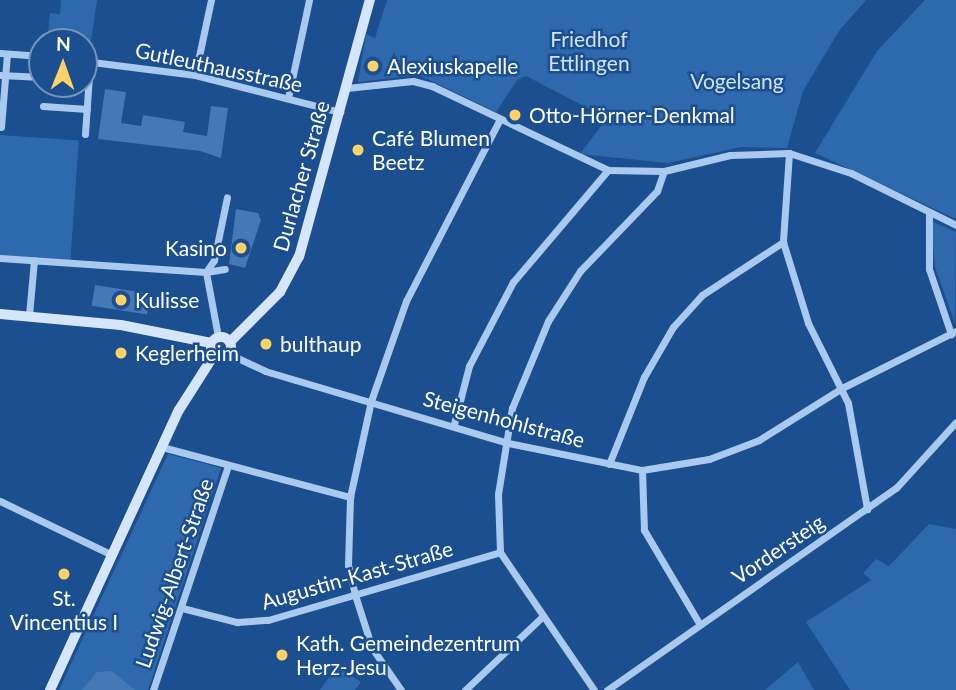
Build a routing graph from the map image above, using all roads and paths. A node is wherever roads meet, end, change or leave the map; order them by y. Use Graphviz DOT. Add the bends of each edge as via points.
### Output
graph roads {
  1 [pos="211,0"];
  2 [pos="309,0"];
  3 [pos="370,0"];
  4 [pos="3,53"];
  5 [pos="28,56"];
  6 [pos="98,62"];
  7 [pos="3,75"];
  8 [pos="195,75"];
  9 [pos="28,76"];
  10 [pos="347,88"];
  11 [pos="88,98"];
  12 [pos="288,98"];
  13 [pos="43,106"];
  14 [pos="87,109"];
  15 [pos="340,112"];
  16 [pos="500,119"];
  17 [pos="1,127"];
  18 [pos="85,134"];
  19 [pos="789,153"];
  20 [pos="608,170"];
  21 [pos="664,172"];
  22 [pos="227,197"];
  23 [pos="929,213"];
  24 [pos="956,225"];
  25 [pos="783,242"];
  26 [pos="0,258"];
  27 [pos="34,260"];
  28 [pos="225,269"];
  29 [pos="206,272"];
  30 [pos="0,314"];
  31 [pos="29,314"];
  32 [pos="217,331"];
  33 [pos="954,332"];
  34 [pos="230,342"];
  35 [pos="211,343"];
  36 [pos="229,354"];
  37 [pos="214,355"];
  38 [pos="842,388"];
  39 [pos="372,401"];
  40 [pos="956,422"];
  41 [pos="454,424"];
  42 [pos="508,443"];
  43 [pos="162,447"];
  44 [pos="609,464"];
  45 [pos="228,466"];
  46 [pos="642,470"];
  47 [pos="350,497"];
  48 [pos="0,501"];
  49 [pos="867,509"];
  50 [pos="500,552"];
  51 [pos="112,555"];
  52 [pos="355,595"];
  53 [pos="182,608"];
  54 [pos="542,617"];
  55 [pos="699,623"];
  56 [pos="50,690"];
  57 [pos="153,690"];
  58 [pos="401,690"];
  59 [pos="465,690"];
  60 [pos="594,690"];
  61 [pos="607,690"];
  1 -- 8 [label="street"];
  2 -- 12 [label="street"];
  3 -- 10 [label="main road, Durlacher Straße"];
  4 -- 5 [label="street"];
  4 -- 7 [label="street"];
  6 -- 8 [label="street, Gutleuthausstraße"];
  7 -- 9 [label="street"];
  7 -- 17 [label="street"];
  8 -- 12 [label="street, Gutleuthausstraße"];
  10 -- 15 [label="main road, Durlacher Straße"];
  10 -- 16 [label="street" via="413,81"];
  11 -- 14 [label="street"];
  12 -- 15 [label="street, Gutleuthausstraße"];
  13 -- 14 [label="street"];
  14 -- 18 [label="street"];
  15 -- 34 [label="main road, Durlacher Straße" via="293,270"];
  16 -- 20 [label="street"];
  16 -- 39 [label="street" via="406,302"];
  19 -- 21 [label="street" via="730,155"];
  19 -- 23 [label="street" via="851,173"];
  19 -- 25 [label="street"];
  20 -- 21 [label="street"];
  20 -- 41 [label="street" via="513,282 470,366"];
  21 -- 42 [label="street" via="657,191 564,292 512,408"];
  22 -- 29 [label="street" via="214,260"];
  23 -- 24 [label="street"];
  23 -- 33 [label="street" via="929,270"];
  25 -- 38 [label="street" via="808,323"];
  25 -- 44 [label="street" via="739,267 673,327 644,377"];
  26 -- 27 [label="street"];
  27 -- 29 [label="street"];
  27 -- 31 [label="street"];
  28 -- 29 [label="street"];
  29 -- 32 [label="street"];
  30 -- 31 [label="main road"];
  31 -- 35 [label="main road"];
  33 -- 38 [label="street, Steigenhohlstraße"];
  34 -- 35 [label="main road" via="218,337"];
  34 -- 36 [label="main road"];
  35 -- 37 [label="main road"];
  36 -- 37 [label="main road"];
  36 -- 39 [label="street, Steigenhohlstraße" via="265,371"];
  37 -- 43 [label="main road"];
  38 -- 46 [label="street, Steigenhohlstraße" via="759,440 698,462"];
  38 -- 49 [label="street"];
  39 -- 41 [label="street, Steigenhohlstraße"];
  39 -- 47 [label="street"];
  40 -- 49 [label="street, Vordersteig" via="896,488"];
  41 -- 42 [label="street, Steigenhohlstraße"];
  42 -- 44 [label="street, Steigenhohlstraße"];
  42 -- 50 [label="street" via="498,494"];
  43 -- 45 [label="street"];
  43 -- 51 [label="main road"];
  44 -- 46 [label="street, Steigenhohlstraße"];
  45 -- 47 [label="street"];
  45 -- 53 [label="street, Ludwig-Albert-Straße"];
  46 -- 55 [label="street" via="644,530"];
  47 -- 52 [label="street" via="348,565"];
  48 -- 51 [label="street"];
  49 -- 55 [label="street, Vordersteig"];
  50 -- 52 [label="street, Augustin-Kast-Straße"];
  50 -- 54 [label="street"];
  51 -- 56 [label="main road"];
  52 -- 53 [label="street, Augustin-Kast-Straße" via="255,622"];
  52 -- 58 [label="street" via="372,648"];
  53 -- 57 [label="street, Ludwig-Albert-Straße"];
  54 -- 59 [label="street"];
  54 -- 60 [label="street"];
  55 -- 61 [label="street, Vordersteig"];
}
